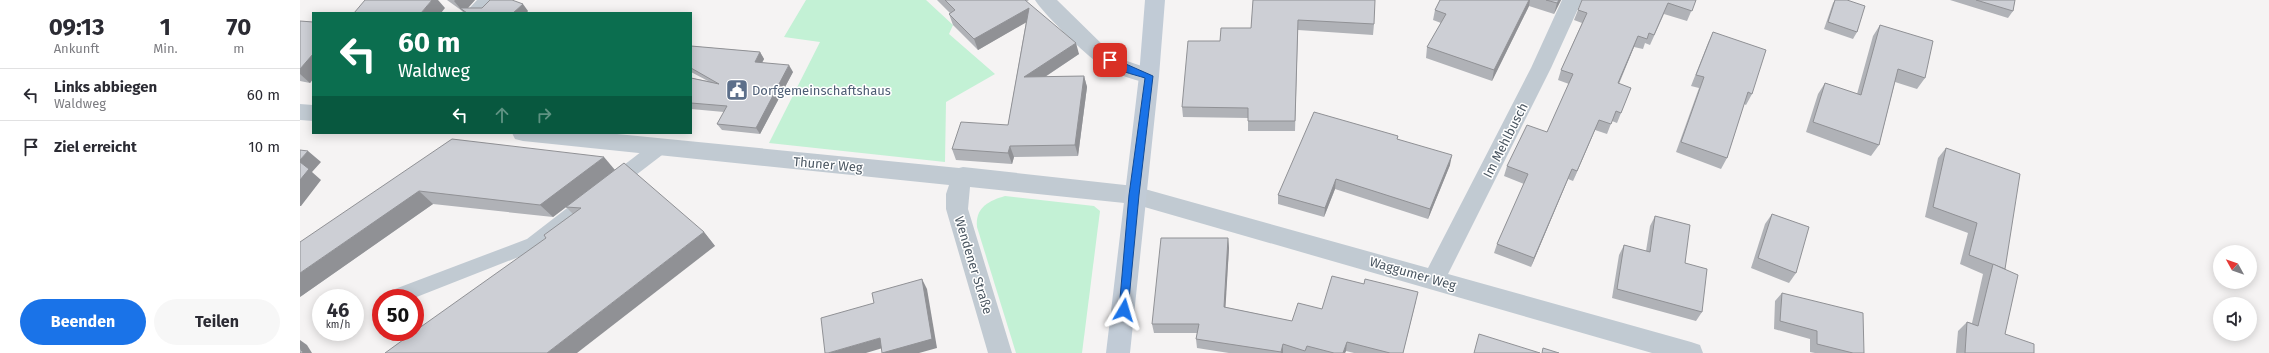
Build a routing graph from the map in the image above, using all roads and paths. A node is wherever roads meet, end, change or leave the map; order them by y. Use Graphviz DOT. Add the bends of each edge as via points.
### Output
graph roads {
  1 [pos="490,0"];
  2 [pos="1046,0"];
  3 [pos="1155,0"];
  4 [pos="1572,0"];
  5 [pos="476,12"];
  6 [pos="1149,76"];
  7 [pos="300,112"];
  8 [pos="312,113"];
  9 [pos="532,134"];
  10 [pos="660,148"];
  11 [pos="963,176"];
  12 [pos="1134,195"];
  13 [pos="1434,279"];
  14 [pos="416,289"];
  15 [pos="1000,353"];
  16 [pos="1118,353"];
  17 [pos="1691,353"];
  1 -- 5 [label="street"];
  2 -- 6 [label="street" via="1101,54 1120,66"];
  3 -- 6 [label="main road"];
  4 -- 13 [label="street, Im Mehlbusch" via="1541,68"];
  6 -- 12 [label="main road"];
  7 -- 8 [label="street"];
  9 -- 10 [label="street, Thuner Weg"];
  10 -- 11 [label="street, Thuner Weg"];
  10 -- 14 [label="lane" via="533,244"];
  11 -- 12 [label="street, Thuner Weg"];
  11 -- 15 [label="street, Wendener Straße" via="957,194 957,209"];
  12 -- 13 [label="street, Waggumer Weg"];
  12 -- 16 [label="main road"];
  13 -- 17 [label="street, Waggumer Weg"];
}
